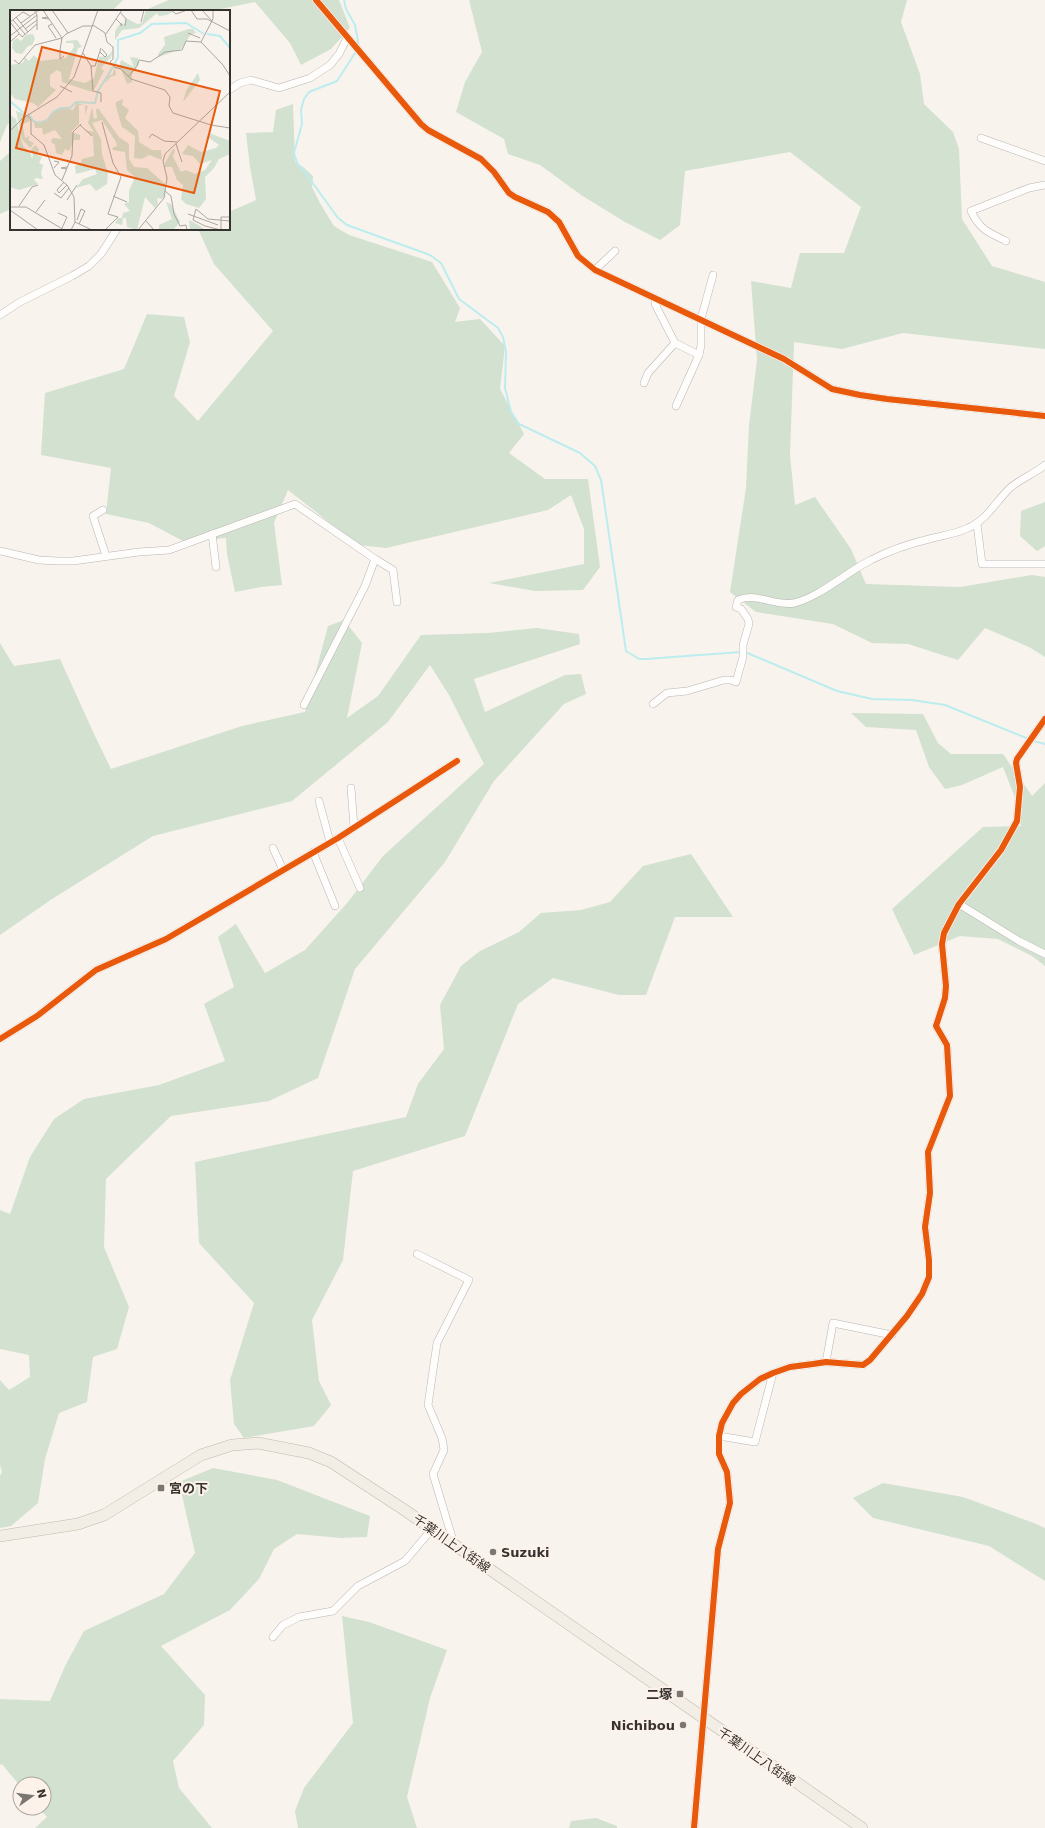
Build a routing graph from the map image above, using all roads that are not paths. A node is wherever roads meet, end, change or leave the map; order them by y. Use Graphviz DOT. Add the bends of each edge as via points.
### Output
graph roads {
  1 [pos="316,0"];
  2 [pos="347,38"];
  3 [pos="230,89"];
  4 [pos="980,138"];
  5 [pos="1045,160"];
  6 [pos="1045,185"];
  7 [pos="116,230"];
  8 [pos="1006,241"];
  9 [pos="615,251"];
  10 [pos="595,270"];
  11 [pos="713,275"];
  12 [pos="655,299"];
  13 [pos="0,315"];
  14 [pos="701,319"];
  15 [pos="675,343"];
  16 [pos="699,355"];
  17 [pos="644,383"];
  18 [pos="676,406"];
  19 [pos="1045,416"];
  20 [pos="1045,465"];
  21 [pos="103,510"];
  22 [pos="977,524"];
  23 [pos="212,534"];
  24 [pos="0,551"];
  25 [pos="106,556"];
  26 [pos="375,559"];
  27 [pos="1045,564"];
  28 [pos="216,567"];
  29 [pos="397,602"];
  30 [pos="653,704"];
  31 [pos="304,706"];
  32 [pos="1045,719"];
  33 [pos="457,762"];
  34 [pos="351,788"];
  35 [pos="319,801"];
  36 [pos="354,827"];
  37 [pos="338,838"];
  38 [pos="330,842"];
  39 [pos="273,848"];
  40 [pos="313,852"];
  41 [pos="283,870"];
  42 [pos="360,888"];
  43 [pos="959,904"];
  44 [pos="335,906"];
  45 [pos="1045,954"];
  46 [pos="0,1039"];
  47 [pos="417,1254"];
  48 [pos="892,1335"];
  49 [pos="826,1362"];
  50 [pos="773,1373"];
  51 [pos="718,1436"];
  52 [pos="432,1529"];
  53 [pos="0,1536"];
  54 [pos="454,1544"];
  55 [pos="273,1637"];
  56 [pos="704,1719"];
  57 [pos="694,1828"];
  58 [pos="862,1828"];
  1 -- 2 [label="street"];
  2 -- 3 [label="street" via="330,65 310,78 279,88 251,80"];
  2 -- 10 [label="street" via="421,124 481,159 509,193 548,212 559,222 578,256"];
  4 -- 5 [label="street"];
  6 -- 8 [label="street" via="1029,188 971,211 976,223 984,230"];
  7 -- 13 [label="street" via="101,254 89,266"];
  9 -- 10 [label="street"];
  10 -- 12 [label="street"];
  11 -- 14 [label="street"];
  12 -- 14 [label="street"];
  12 -- 15 [label="street" via="655,304"];
  14 -- 16 [label="street"];
  14 -- 19 [label="street" via="784,359 832,389 880,398"];
  15 -- 16 [label="street"];
  15 -- 17 [label="street" via="648,372"];
  16 -- 18 [label="street"];
  20 -- 22 [label="street" via="1009,489"];
  21 -- 25 [label="street" via="93,516"];
  22 -- 27 [label="street" via="982,564"];
  22 -- 30 [label="street" via="883,554 793,603 751,597 738,600 736,607 748,619 749,624 736,682 724,680 687,691 667,692"];
  23 -- 25 [label="street" via="169,550"];
  23 -- 26 [label="street" via="295,504"];
  23 -- 28 [label="street"];
  24 -- 25 [label="street" via="40,560 58,561"];
  26 -- 29 [label="street" via="393,570"];
  26 -- 31 [label="street" via="365,586"];
  32 -- 43 [label="street" via="1017,759 1020,787 1017,821 1001,850"];
  33 -- 36 [label="street"];
  34 -- 36 [label="street"];
  35 -- 38 [label="street"];
  36 -- 37 [label="street"];
  37 -- 38 [label="street"];
  37 -- 42 [label="street"];
  38 -- 40 [label="street"];
  39 -- 41 [label="street"];
  40 -- 41 [label="street"];
  40 -- 44 [label="street"];
  41 -- 46 [label="street" via="166,939 96,970 37,1016"];
  43 -- 45 [label="street" via="1019,942"];
  43 -- 48 [label="street" via="944,933 942,944 946,986 936,1026 946,1045 951,1088 928,1152 930,1194 925,1227 930,1260 929,1277 922,1294"];
  47 -- 54 [label="street" via="469,1280 438,1343 428,1405 442,1438 444,1450 433,1474"];
  48 -- 49 [label="street" via="873,1358 863,1365"];
  48 -- 49 [label="street" via="833,1323"];
  49 -- 50 [label="street" via="790,1367"];
  50 -- 51 [label="street" via="760,1379 741,1394 727,1412"];
  50 -- 51 [label="street" via="755,1442"];
  51 -- 56 [label="street" via="719,1454 730,1486 730,1503 718,1549"];
  52 -- 53 [label="main road, 千葉川上八街線" via="331,1462 309,1453 258,1442 232,1445 201,1455 104,1515 78,1524"];
  52 -- 54 [label="main road, 千葉川上八街線"];
  52 -- 55 [label="street" via="405,1561 358,1586 333,1611 299,1617 283,1625"];
  54 -- 56 [label="main road, 千葉川上八街線"];
  56 -- 57 [label="street"];
  56 -- 58 [label="main road, 千葉川上八街線"];
}
